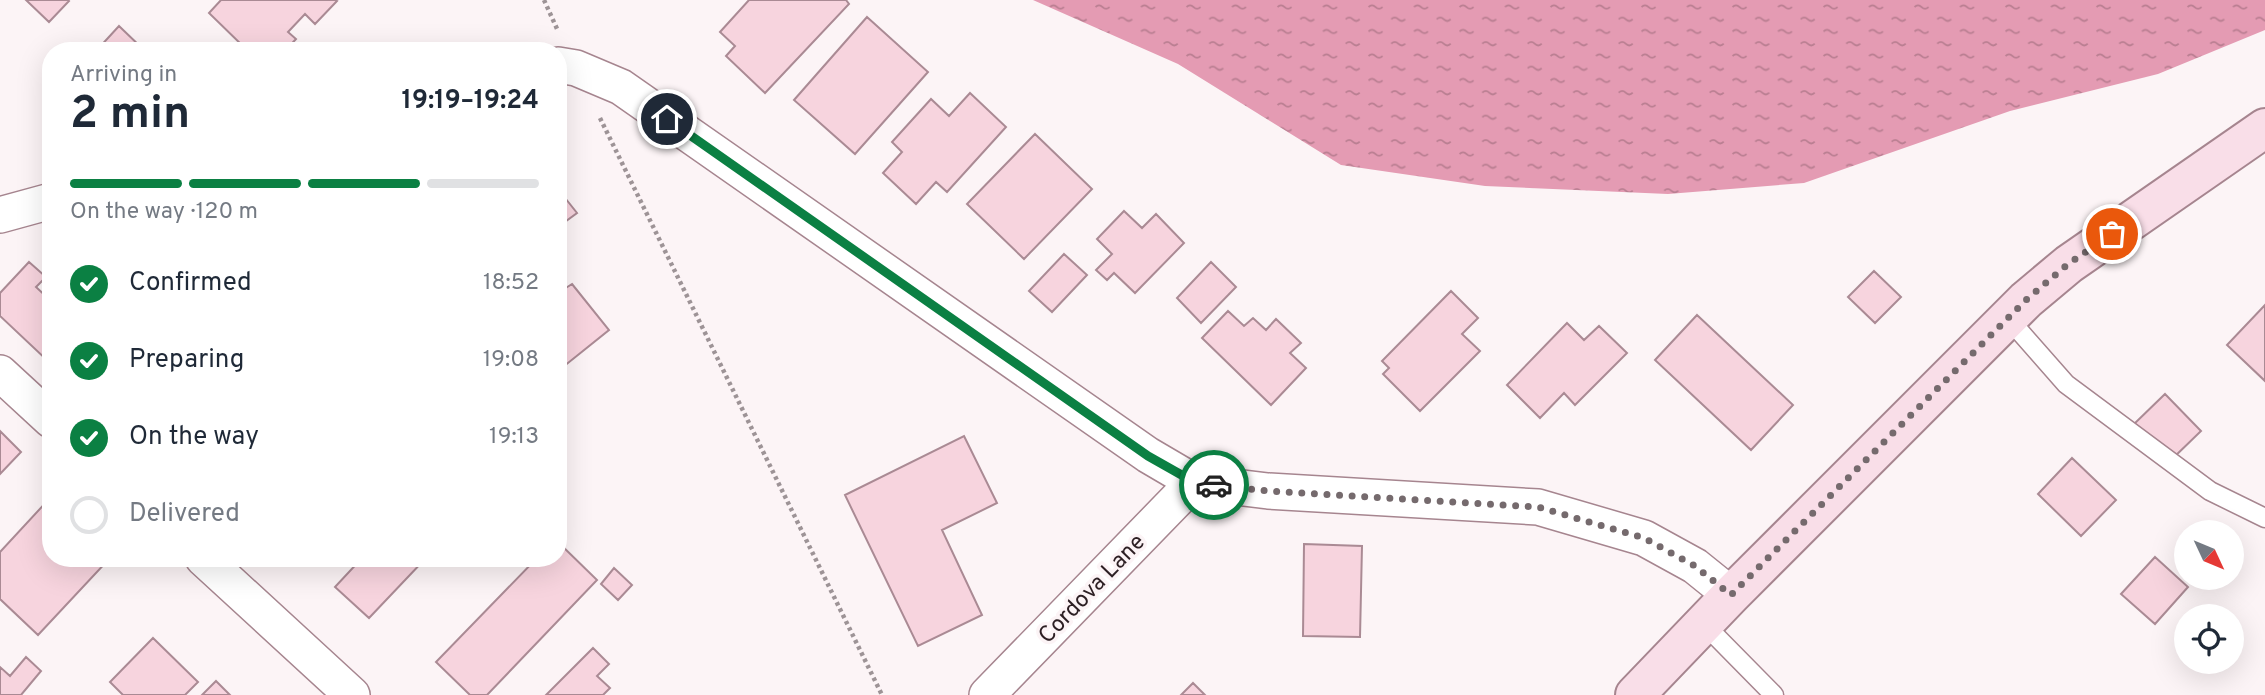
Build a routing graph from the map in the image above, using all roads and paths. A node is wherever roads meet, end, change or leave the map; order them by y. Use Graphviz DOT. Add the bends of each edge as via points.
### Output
graph roads {
  1 [pos="544,0"];
  2 [pos="559,42"];
  3 [pos="567,66"];
  4 [pos="600,118"];
  5 [pos="2265,128"];
  6 [pos="42,203"];
  7 [pos="0,215"];
  8 [pos="2008,318"];
  9 [pos="0,373"];
  10 [pos="42,412"];
  11 [pos="1194,482"];
  12 [pos="2265,519"];
  13 [pos="212,567"];
  14 [pos="1731,595"];
  15 [pos="1704,624"];
  16 [pos="1639,693"];
  17 [pos="352,695"];
  18 [pos="882,695"];
  19 [pos="988,695"];
  20 [pos="1774,695"];
  1 -- 2 [label="path"];
  3 -- 11 [label="street" via="621,87 1148,456"];
  4 -- 18 [label="path"];
  5 -- 8 [label="main road" via="2068,264"];
  6 -- 7 [label="street"];
  8 -- 12 [label="lane" via="2066,384 2210,491"];
  8 -- 14 [label="main road"];
  9 -- 10 [label="street"];
  11 -- 14 [label="street" via="1268,491 1538,507 1644,538 1695,566"];
  11 -- 19 [label="street, Cordova Lane"];
  13 -- 17 [label="street"];
  14 -- 15 [label="main road"];
  15 -- 16 [label="main road"];
  15 -- 20 [label="lane"];
}
